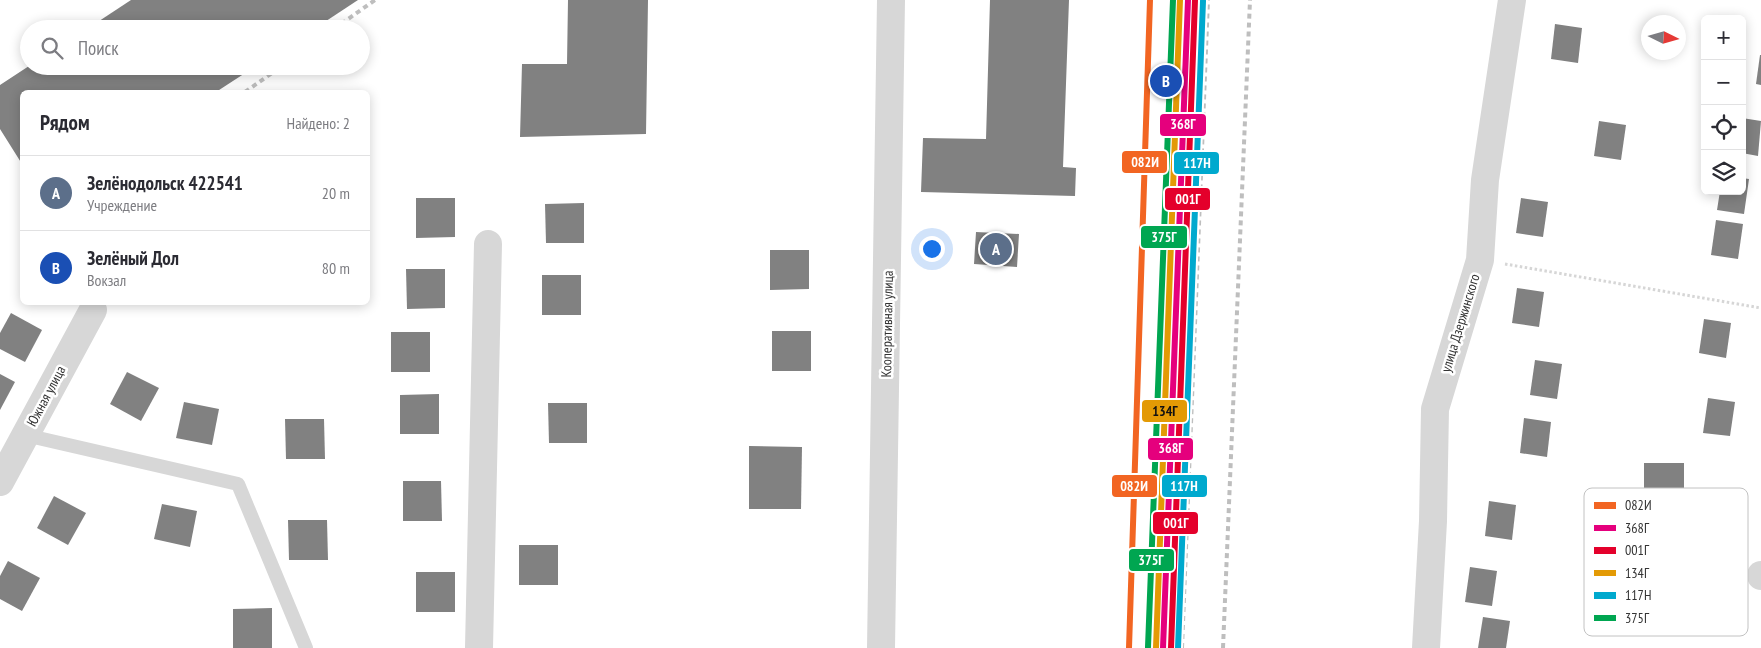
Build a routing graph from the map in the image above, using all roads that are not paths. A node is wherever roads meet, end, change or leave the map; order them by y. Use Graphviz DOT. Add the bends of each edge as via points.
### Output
graph roads {
  1 [pos="891,0"];
  2 [pos="1512,0"];
  3 [pos="488,244"];
  4 [pos="93,310"];
  5 [pos="25,435"];
  6 [pos="0,482"];
  7 [pos="306,648"];
  8 [pos="480,648"];
  9 [pos="881,648"];
  10 [pos="1426,648"];
  1 -- 9 [label="street, Кооперативная улица"];
  2 -- 10 [label="street, улица Дзержинского" via="1485,180 1480,260 1435,409"];
  3 -- 8 [label="street"];
  4 -- 5 [label="street, Южная улица"];
  5 -- 6 [label="street, Южная улица"];
  5 -- 7 [label="lane" via="238,484"];
}
